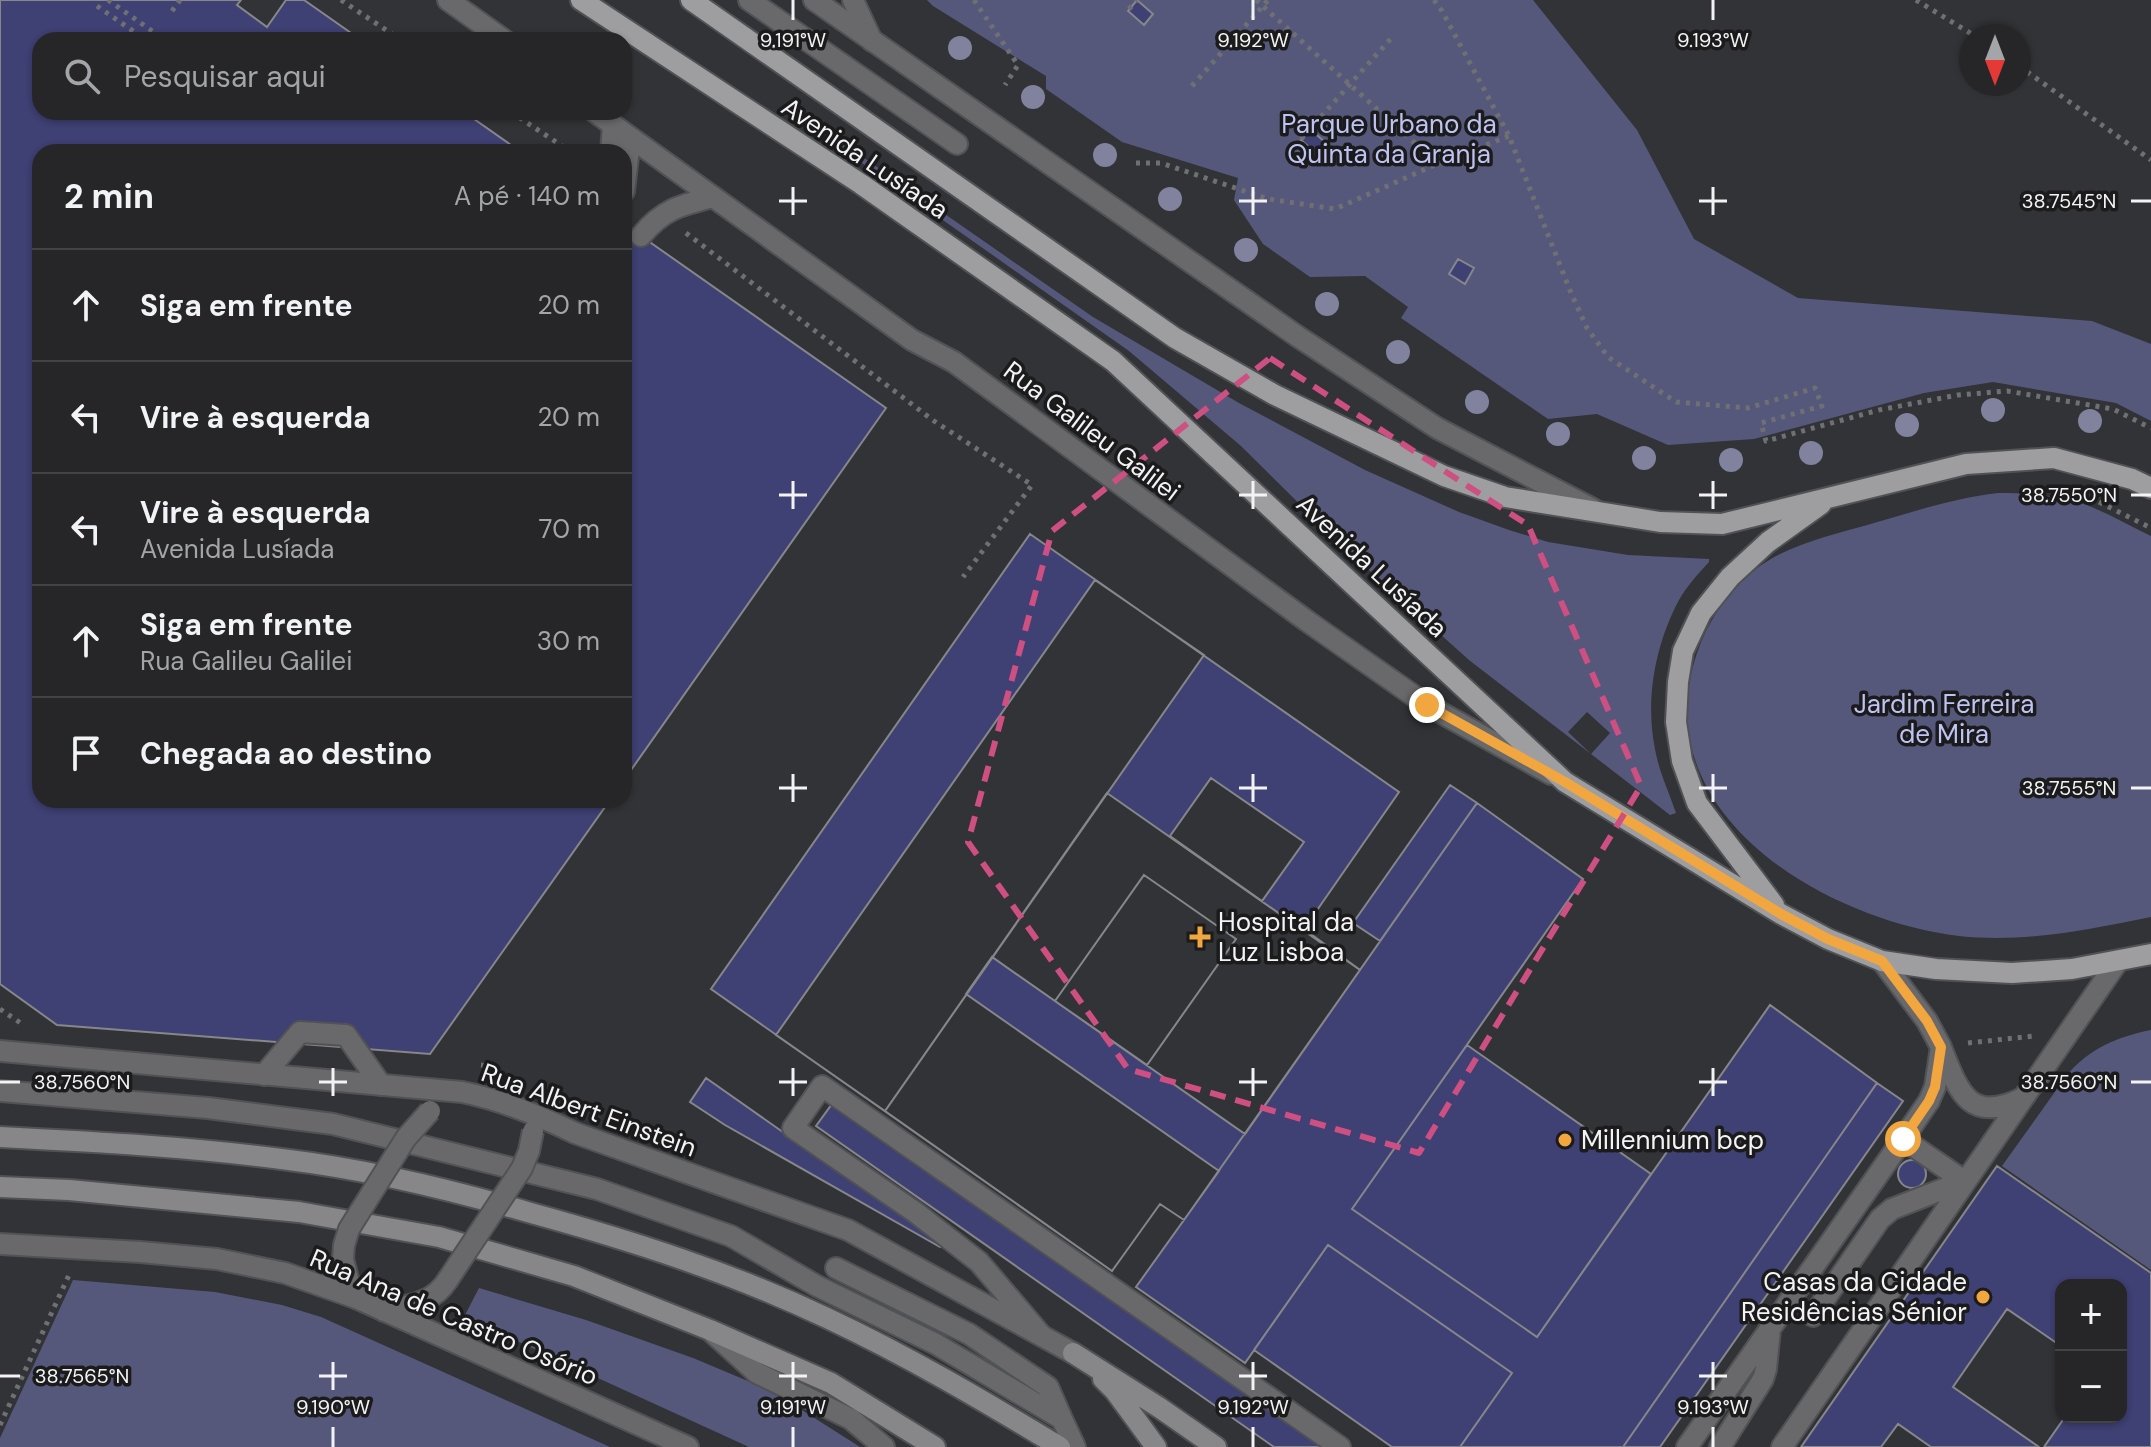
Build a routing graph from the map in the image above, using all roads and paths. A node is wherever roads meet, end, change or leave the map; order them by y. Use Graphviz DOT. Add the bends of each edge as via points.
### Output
graph roads {
  1 [pos="108,0"];
  2 [pos="180,0"];
  3 [pos="341,0"];
  4 [pos="448,0"];
  5 [pos="581,0"];
  6 [pos="691,0"];
  7 [pos="749,0"];
  8 [pos="814,0"];
  9 [pos="853,0"];
  10 [pos="974,0"];
  11 [pos="1137,0"];
  12 [pos="1256,0"];
  13 [pos="1268,0"];
  14 [pos="1434,0"];
  15 [pos="1916,0"];
  16 [pos="97,6"];
  17 [pos="1263,6"];
  18 [pos="1129,9"];
  19 [pos="172,11"];
  20 [pos="1959,26"];
  21 [pos="134,32"];
  22 [pos="154,32"];
  23 [pos="389,32"];
  24 [pos="493,32"];
  25 [pos="630,32"];
  26 [pos="632,34"];
  27 [pos="1394,35"];
  28 [pos="872,41"];
  29 [pos="2031,75"];
  30 [pos="1351,84"];
  31 [pos="1005,85"];
  32 [pos="1192,86"];
  33 [pos="523,120"];
  34 [pos="605,120"];
  35 [pos="613,126"];
  36 [pos="1509,136"];
  37 [pos="630,139"];
  38 [pos="1301,139"];
  39 [pos="559,144"];
  40 [pos="612,144"];
  41 [pos="629,144"];
  42 [pos="957,144"];
  43 [pos="2151,160"];
  44 [pos="1136,163"];
  45 [pos="1435,165"];
  46 [pos="713,197"];
  47 [pos="662,214"];
  48 [pos="641,236"];
  49 [pos="2151,428"];
  50 [pos="2151,488"];
  51 [pos="1831,497"];
  52 [pos="1598,512"];
  53 [pos="963,577"];
  54 [pos="1565,782"];
  55 [pos="1781,914"];
  56 [pos="2151,954"];
  57 [pos="1882,961"];
  58 [pos="2118,961"];
  59 [pos="2070,1031"];
  60 [pos="1941,1047"];
  61 [pos="0,1051"];
  62 [pos="264,1075"];
  63 [pos="381,1085"];
  64 [pos="0,1091"];
  65 [pos="462,1092"];
  66 [pos="2023,1098"];
  67 [pos="535,1123"];
  68 [pos="0,1137"];
  69 [pos="1903,1139"];
  70 [pos="1964,1181"];
  71 [pos="0,1187"];
  72 [pos="0,1244"];
  73 [pos="836,1268"];
  74 [pos="83,1276"];
  75 [pos="356,1298"];
  76 [pos="384,1311"];
  77 [pos="1813,1316"];
  78 [pos="1770,1329"];
  79 [pos="710,1330"];
  80 [pos="1041,1335"];
  81 [pos="1073,1353"];
  82 [pos="1062,1419"];
  83 [pos="0,1425"];
  84 [pos="688,1447"];
  85 [pos="884,1447"];
  86 [pos="935,1447"];
  87 [pos="1060,1447"];
  88 [pos="1075,1447"];
  89 [pos="1156,1447"];
  90 [pos="1216,1447"];
  91 [pos="1340,1447"];
  92 [pos="1687,1447"];
  93 [pos="1720,1447"];
  94 [pos="1782,1447"];
  1 -- 22 [label="path"];
  2 -- 19 [label="path"];
  3 -- 23 [label="path"];
  4 -- 24 [label="street"];
  5 -- 25 [label="main road, Avenida Lusíada"];
  6 -- 52 [label="main road, Avenida Lusíada" via="1175,338 1275,395 1444,476 1505,497"];
  7 -- 42 [label="street"];
  8 -- 28 [label="street"];
  9 -- 28 [label="street"];
  10 -- 31 [label="path" via="1018,65"];
  11 -- 18 [label="path"];
  12 -- 17 [label="path"];
  13 -- 17 [label="path"];
  14 -- 36 [label="path"];
  15 -- 20 [label="path"];
  16 -- 21 [label="path"];
  17 -- 30 [label="path"];
  17 -- 32 [label="path"];
  26 -- 54 [label="main road, Avenida Lusíada" via="861,184 1113,361"];
  27 -- 30 [label="path"];
  28 -- 52 [label="street" via="1437,428"];
  29 -- 43 [label="path"];
  30 -- 38 [label="path"];
  30 -- 45 [label="path"];
  33 -- 39 [label="path"];
  34 -- 35 [label="street, Rua Galileu Galilei"];
  35 -- 37 [label="street, Rua Galileu Galilei"];
  35 -- 40 [label="street"];
  36 -- 45 [label="path"];
  36 -- 49 [label="path" via="1587,328 1608,357 1676,402 1748,408 1815,388 1822,406 1761,423 1766,441 1879,410 2007,391 2113,409"];
  37 -- 41 [label="street"];
  37 -- 46 [label="street, Rua Galileu Galilei"];
  44 -- 45 [label="path" via="1161,163 1268,199 1335,209"];
  46 -- 47 [label="street"];
  46 -- 54 [label="street, Rua Galileu Galilei" via="912,340 954,362 1427,705"];
  47 -- 48 [label="street"];
  47 -- 53 [label="path" via="934,421 1032,485"];
  50 -- 51 [label="main road, Avenida Lusíada" via="2054,458 1966,464"];
  51 -- 52 [label="main road, Avenida Lusíada" via="1722,524"];
  51 -- 55 [label="main road" via="1730,577 1701,613 1683,651 1678,682 1676,722 1682,761 1697,803"];
  54 -- 55 [label="main road, Avenida Lusíada"];
  55 -- 57 [label="main road, Avenida Lusíada"];
  56 -- 58 [label="main road, Avenida Lusíada"];
  57 -- 58 [label="main road, Avenida Lusíada" via="2012,973"];
  57 -- 60 [label="street"];
  58 -- 59 [label="street"];
  59 -- 60 [label="path"];
  59 -- 66 [label="street"];
  60 -- 66 [label="street" via="1958,1089 1974,1104 1997,1108"];
  60 -- 69 [label="street" via="1935,1087"];
  61 -- 62 [label="street, Rua Albert Einstein"];
  62 -- 63 [label="street, Rua Albert Einstein"];
  62 -- 63 [label="street" via="300,1032 346,1035"];
  63 -- 65 [label="street, Rua Albert Einstein"];
  64 -- 82 [label="street" via="333,1124 597,1189 731,1236 817,1286 936,1344"];
  65 -- 67 [label="street, Rua Albert Einstein" via="490,1098"];
  65 -- 75 [label="street, bridge" via="430,1111 406,1138 349,1229 343,1259"];
  66 -- 70 [label="street"];
  67 -- 76 [label="street, bridge" via="522,1168 442,1289 428,1300"];
  67 -- 80 [label="street, Rua Albert Einstein" via="848,1230"];
  68 -- 87 [label="main road" via="292,1160 418,1183 593,1230 723,1273 825,1317 891,1348"];
  69 -- 70 [label="street"];
  69 -- 78 [label="street"];
  70 -- 77 [label="street" via="1892,1209 1880,1219"];
  70 -- 94 [label="street"];
  71 -- 79 [label="main road" via="299,1212 439,1237 574,1276"];
  72 -- 75 [label="street, Rua Ana de Castro Osório" via="217,1259 285,1273"];
  73 -- 82 [label="street" via="969,1334 1048,1387"];
  74 -- 83 [label="path" via="69,1275"];
  75 -- 76 [label="street, Rua Ana de Castro Osório"];
  76 -- 84 [label="street, Rua Ana de Castro Osório"];
  78 -- 92 [label="street"];
  78 -- 93 [label="street" via="1763,1379"];
  79 -- 85 [label="street" via="757,1373 851,1419"];
  79 -- 86 [label="main road" via="831,1383"];
  80 -- 81 [label="street, Rua Albert Einstein"];
  80 -- 91 [label="street" via="979,1262 793,1128 827,1080"];
  81 -- 89 [label="main road" via="1115,1391"];
  81 -- 90 [label="main road"];
  82 -- 88 [label="street"];
}
